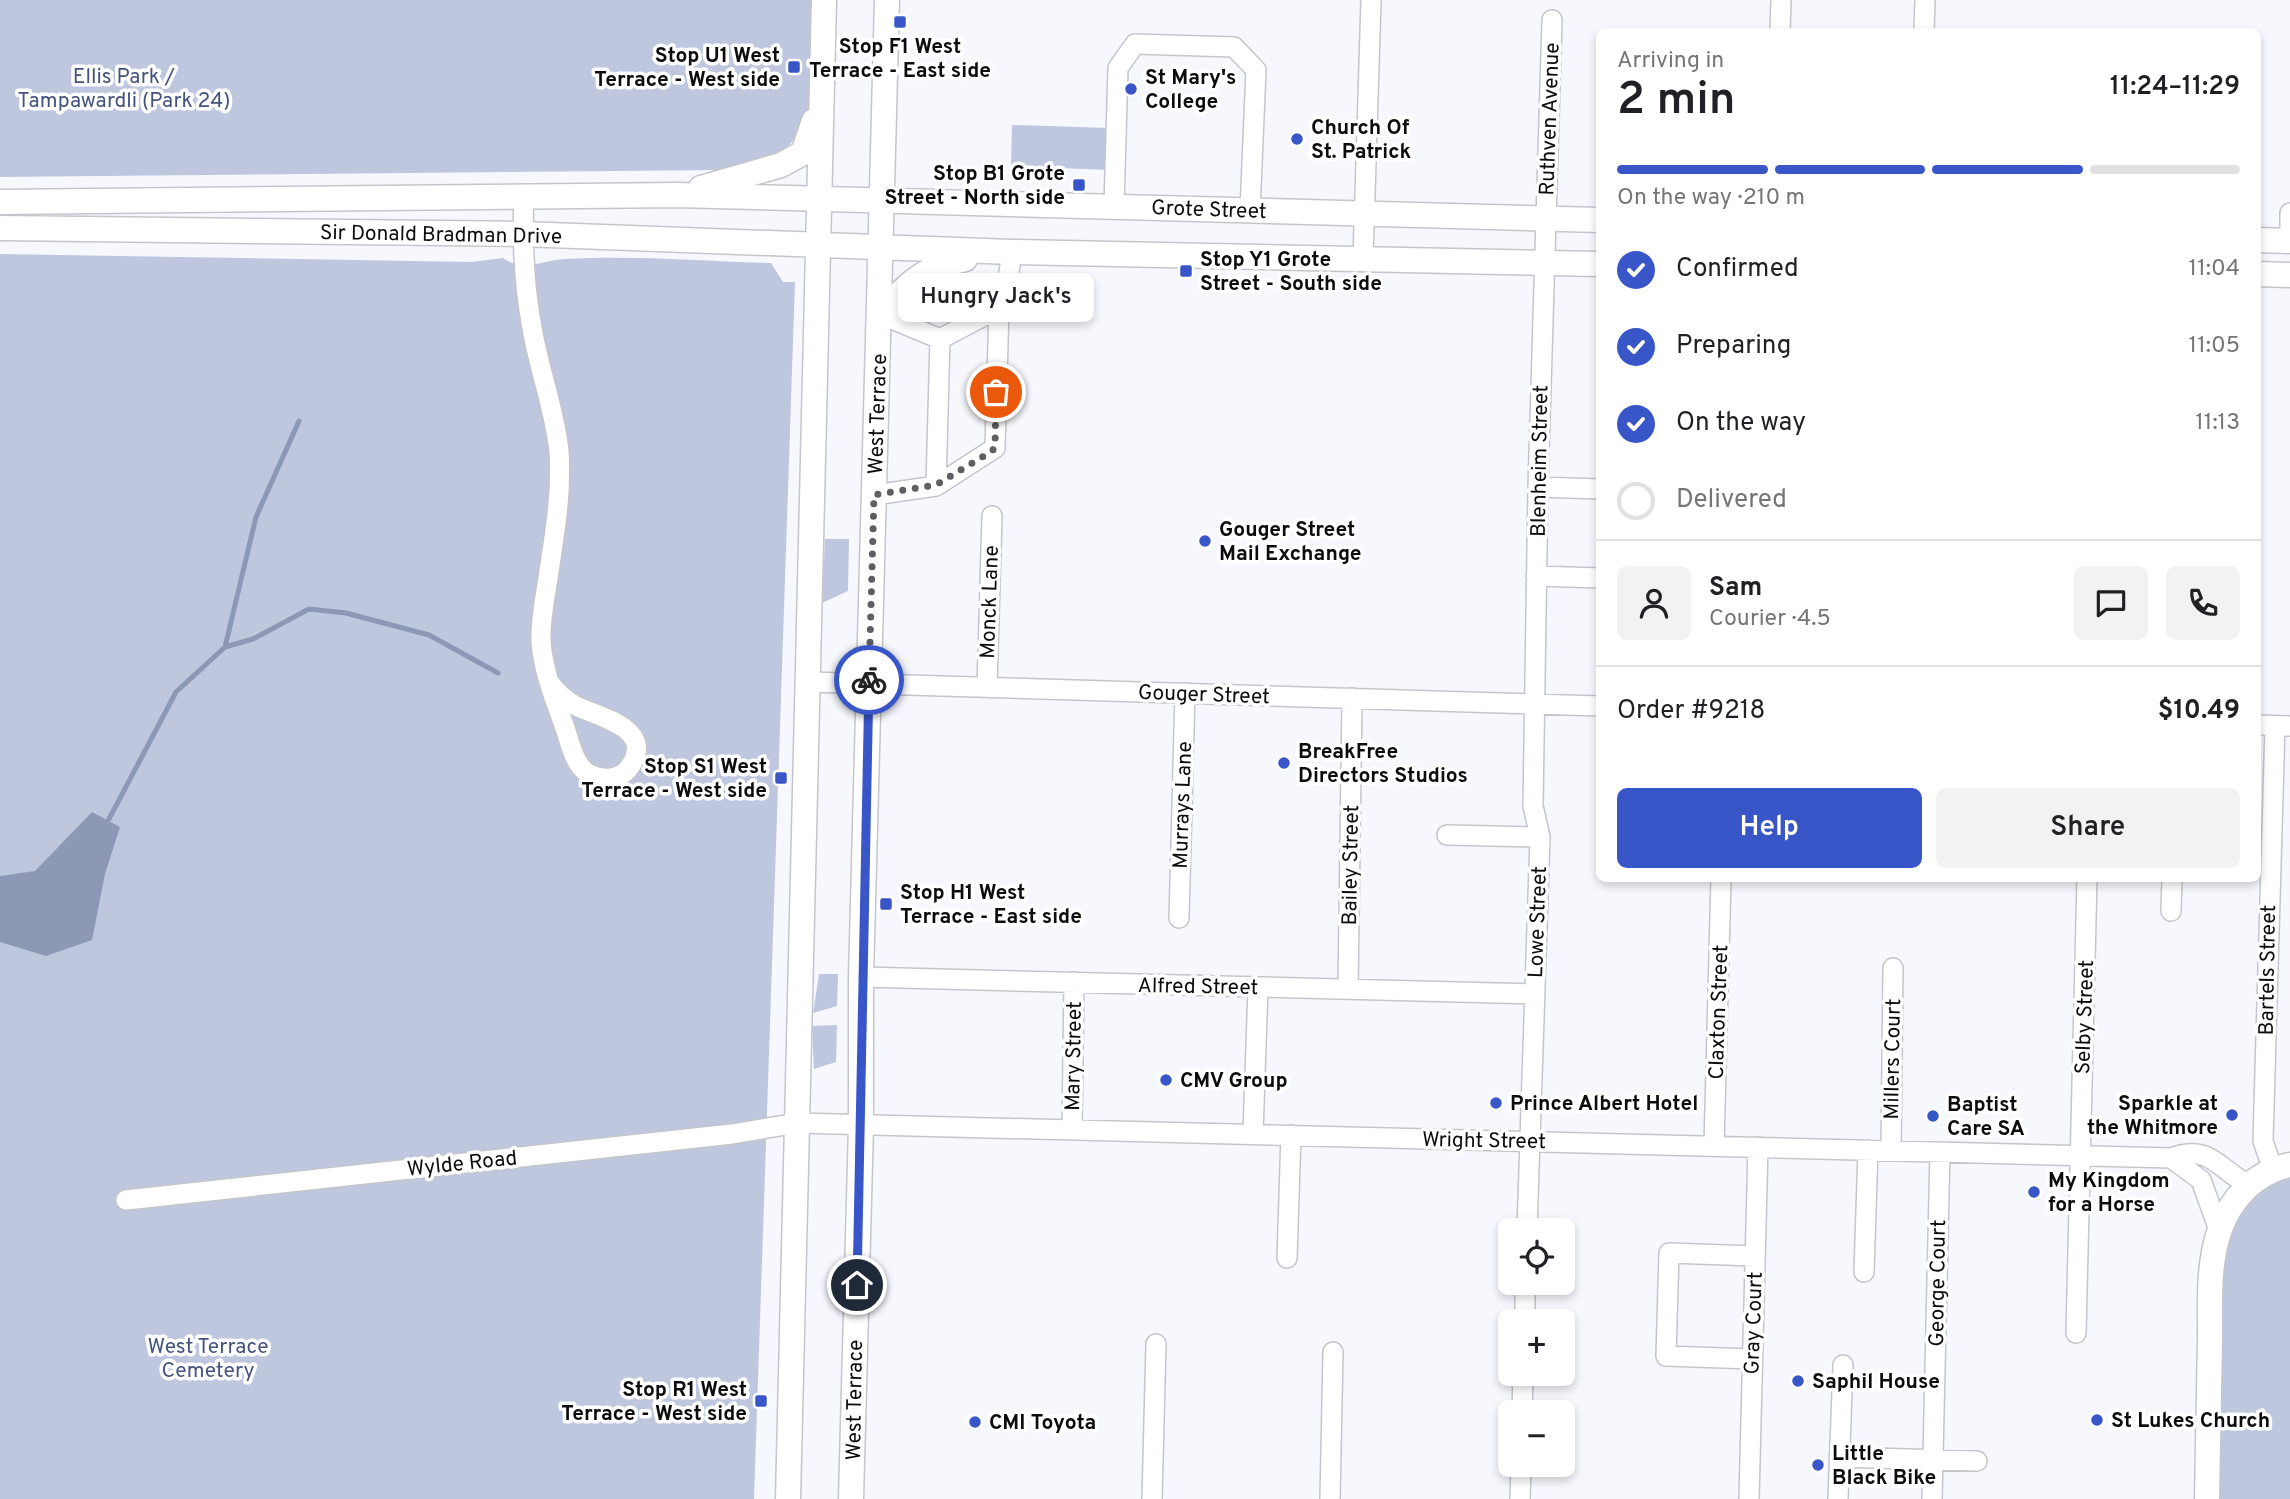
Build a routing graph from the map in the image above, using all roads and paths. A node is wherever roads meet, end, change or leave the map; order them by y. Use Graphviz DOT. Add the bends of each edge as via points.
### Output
graph roads {
  1 [pos="824,0"];
  2 [pos="887,0"];
  3 [pos="1371,0"];
  4 [pos="1781,0"];
  5 [pos="1925,0"];
  6 [pos="1552,20"];
  7 [pos="1780,28"];
  8 [pos="1924,28"];
  9 [pos="822,99"];
  10 [pos="677,195"];
  11 [pos="524,196"];
  12 [pos="819,198"];
  13 [pos="883,200"];
  14 [pos="0,202"];
  15 [pos="1114,206"];
  16 [pos="1250,210"];
  17 [pos="1364,213"];
  18 [pos="2290,213"];
  19 [pos="1546,219"];
  20 [pos="1596,220"];
  21 [pos="0,228"];
  22 [pos="522,234"];
  23 [pos="2261,240"];
  24 [pos="2290,241"];
  25 [pos="818,245"];
  26 [pos="881,247"];
  27 [pos="1006,252"];
  28 [pos="1363,259"];
  29 [pos="1545,263"];
  30 [pos="1596,264"];
  31 [pos="2261,274"];
  32 [pos="2290,275"];
  33 [pos="999,308"];
  34 [pos="880,314"];
  35 [pos="940,339"];
  36 [pos="936,485"];
  37 [pos="1538,487"];
  38 [pos="1596,489"];
  39 [pos="874,495"];
  40 [pos="992,516"];
  41 [pos="1536,576"];
  42 [pos="1596,578"];
  43 [pos="549,682"];
  44 [pos="808,682"];
  45 [pos="869,684"];
  46 [pos="986,687"];
  47 [pos="1185,693"];
  48 [pos="1352,698"];
  49 [pos="1534,704"];
  50 [pos="1596,706"];
  51 [pos="2274,726"];
  52 [pos="1447,835"];
  53 [pos="1539,836"];
  54 [pos="2263,866"];
  55 [pos="1721,882"];
  56 [pos="2087,882"];
  57 [pos="2172,882"];
  58 [pos="2171,911"];
  59 [pos="1179,918"];
  60 [pos="1893,968"];
  61 [pos="861,977"];
  62 [pos="1074,982"];
  63 [pos="1258,987"];
  64 [pos="1348,989"];
  65 [pos="1535,995"];
  66 [pos="797,1123"];
  67 [pos="861,1125"];
  68 [pos="1072,1130"];
  69 [pos="1252,1134"];
  70 [pos="1291,1135"];
  71 [pos="1529,1141"];
  72 [pos="1714,1146"];
  73 [pos="1758,1147"];
  74 [pos="1868,1150"];
  75 [pos="1891,1150"];
  76 [pos="1940,1152"];
  77 [pos="2081,1155"];
  78 [pos="2171,1158"];
  79 [pos="2281,1168"];
  80 [pos="2249,1185"];
  81 [pos="126,1200"];
  82 [pos="1527,1218"];
  83 [pos="2219,1230"];
  84 [pos="1755,1256"];
  85 [pos="1287,1258"];
  86 [pos="1864,1272"];
  87 [pos="2076,1333"];
  88 [pos="1156,1344"];
  89 [pos="1333,1352"];
  90 [pos="1752,1359"];
  91 [pos="1843,1365"];
  92 [pos="1839,1457"];
  93 [pos="1933,1460"];
  94 [pos="1978,1461"];
  95 [pos="1521,1477"];
  96 [pos="788,1499"];
  97 [pos="851,1499"];
  98 [pos="1152,1499"];
  99 [pos="1329,1499"];
  100 [pos="1520,1499"];
  101 [pos="1749,1499"];
  102 [pos="1838,1499"];
  103 [pos="1932,1499"];
  104 [pos="2207,1499"];
  1 -- 9 [label="main road"];
  2 -- 13 [label="main road, West Terrace"];
  3 -- 17 [label="street"];
  4 -- 7 [label="street"];
  5 -- 8 [label="street"];
  6 -- 19 [label="street, Ruthven Avenue"];
  9 -- 10 [label="main road" via="803,153 781,166"];
  9 -- 12 [label="main road"];
  10 -- 11 [label="main road, Sir Donald Bradman Drive"];
  10 -- 12 [label="main road, Sir Donald Bradman Drive"];
  11 -- 14 [label="main road, Sir Donald Bradman Drive"];
  11 -- 22 [label="street"];
  12 -- 13 [label="main road, Grote Street"];
  12 -- 25 [label="main road"];
  13 -- 15 [label="main road, Grote Street"];
  13 -- 26 [label="main road, West Terrace"];
  15 -- 16 [label="main road, Grote Street"];
  15 -- 16 [label="street" via="1118,68 1135,44 1234,47 1256,70"];
  16 -- 17 [label="main road, Grote Street"];
  17 -- 19 [label="main road, Grote Street"];
  17 -- 28 [label="street"];
  18 -- 24 [label="street"];
  19 -- 20 [label="main road, Grote Street"];
  19 -- 29 [label="street, Blenheim Street"];
  21 -- 22 [label="main road, Sir Donald Bradman Drive"];
  22 -- 25 [label="main road, Sir Donald Bradman Drive"];
  22 -- 43 [label="street" via="531,327 559,459 558,505 541,638"];
  23 -- 24 [label="main road"];
  25 -- 26 [label="main road, Sir Donald Bradman Drive"];
  25 -- 44 [label="main road"];
  26 -- 27 [label="main road"];
  26 -- 34 [label="main road, West Terrace"];
  27 -- 28 [label="main road"];
  27 -- 33 [label="street" via="1008,279"];
  27 -- 34 [label="main road" via="934,266 912,279"];
  28 -- 29 [label="main road"];
  29 -- 30 [label="main road"];
  29 -- 37 [label="street, Blenheim Street"];
  31 -- 32 [label="main road"];
  33 -- 35 [label="street"];
  33 -- 36 [label="street" via="995,448"];
  34 -- 35 [label="street"];
  34 -- 39 [label="main road, West Terrace"];
  35 -- 36 [label="street"];
  36 -- 39 [label="street"];
  37 -- 38 [label="street"];
  37 -- 41 [label="street, Blenheim Street"];
  39 -- 45 [label="main road, West Terrace"];
  40 -- 46 [label="street, Monck Lane"];
  41 -- 42 [label="street"];
  41 -- 49 [label="street, Blenheim Street"];
  43 -- 43 [label="street" via="569,702 628,730 635,753 625,773 600,778 581,767"];
  44 -- 45 [label="street, Gouger Street"];
  44 -- 66 [label="main road"];
  45 -- 46 [label="street, Gouger Street"];
  45 -- 61 [label="main road, West Terrace"];
  46 -- 47 [label="street, Gouger Street"];
  47 -- 48 [label="street, Gouger Street"];
  47 -- 59 [label="street, Murrays Lane"];
  48 -- 49 [label="street, Gouger Street"];
  48 -- 64 [label="street, Bailey Street"];
  49 -- 50 [label="street, Gouger Street"];
  49 -- 53 [label="street, Lowe Street" via="1533,806"];
  51 -- 54 [label="street, Bartels Street"];
  52 -- 53 [label="street"];
  53 -- 65 [label="street, Lowe Street"];
  54 -- 79 [label="street, Bartels Street" via="2263,1141"];
  55 -- 72 [label="street, Claxton Street"];
  56 -- 77 [label="street, Selby Street"];
  57 -- 58 [label="street"];
  60 -- 75 [label="street, Millers Court"];
  61 -- 62 [label="street, Alfred Street"];
  61 -- 67 [label="main road, West Terrace"];
  62 -- 63 [label="street, Alfred Street"];
  62 -- 68 [label="street, Mary Street"];
  63 -- 64 [label="street, Alfred Street"];
  63 -- 69 [label="street"];
  64 -- 65 [label="street, Alfred Street"];
  65 -- 71 [label="street, Lowe Street"];
  66 -- 67 [label="street, Wright Street"];
  66 -- 81 [label="street, Wylde Road" via="732,1134"];
  66 -- 96 [label="main road"];
  67 -- 68 [label="street, Wright Street"];
  67 -- 97 [label="main road, West Terrace"];
  68 -- 69 [label="street, Wright Street"];
  69 -- 70 [label="street, Wright Street"];
  70 -- 71 [label="street, Wright Street"];
  70 -- 85 [label="street"];
  71 -- 72 [label="street, Wright Street"];
  71 -- 82 [label="street, Lowe Street"];
  72 -- 73 [label="street, Wright Street"];
  73 -- 74 [label="street, Wright Street"];
  73 -- 84 [label="street, Gray Court"];
  74 -- 75 [label="street, Wright Street"];
  74 -- 86 [label="street"];
  75 -- 76 [label="street, Wright Street"];
  76 -- 77 [label="street, Wright Street"];
  76 -- 93 [label="street, George Court"];
  77 -- 78 [label="street, Wright Street"];
  77 -- 87 [label="street, Selby Street"];
  78 -- 80 [label="street, Wright Street" via="2201,1154"];
  78 -- 83 [label="street" via="2201,1180"];
  79 -- 80 [label="main road"];
  80 -- 83 [label="main road"];
  83 -- 104 [label="main road" via="2210,1289"];
  84 -- 90 [label="street, Gray Court"];
  84 -- 90 [label="street" via="1669,1253 1666,1356"];
  88 -- 98 [label="street"];
  89 -- 99 [label="street"];
  90 -- 101 [label="street, Gray Court"];
  91 -- 92 [label="street"];
  92 -- 93 [label="street"];
  92 -- 102 [label="street"];
  93 -- 94 [label="street"];
  93 -- 103 [label="street, George Court"];
  95 -- 100 [label="street"];
}
